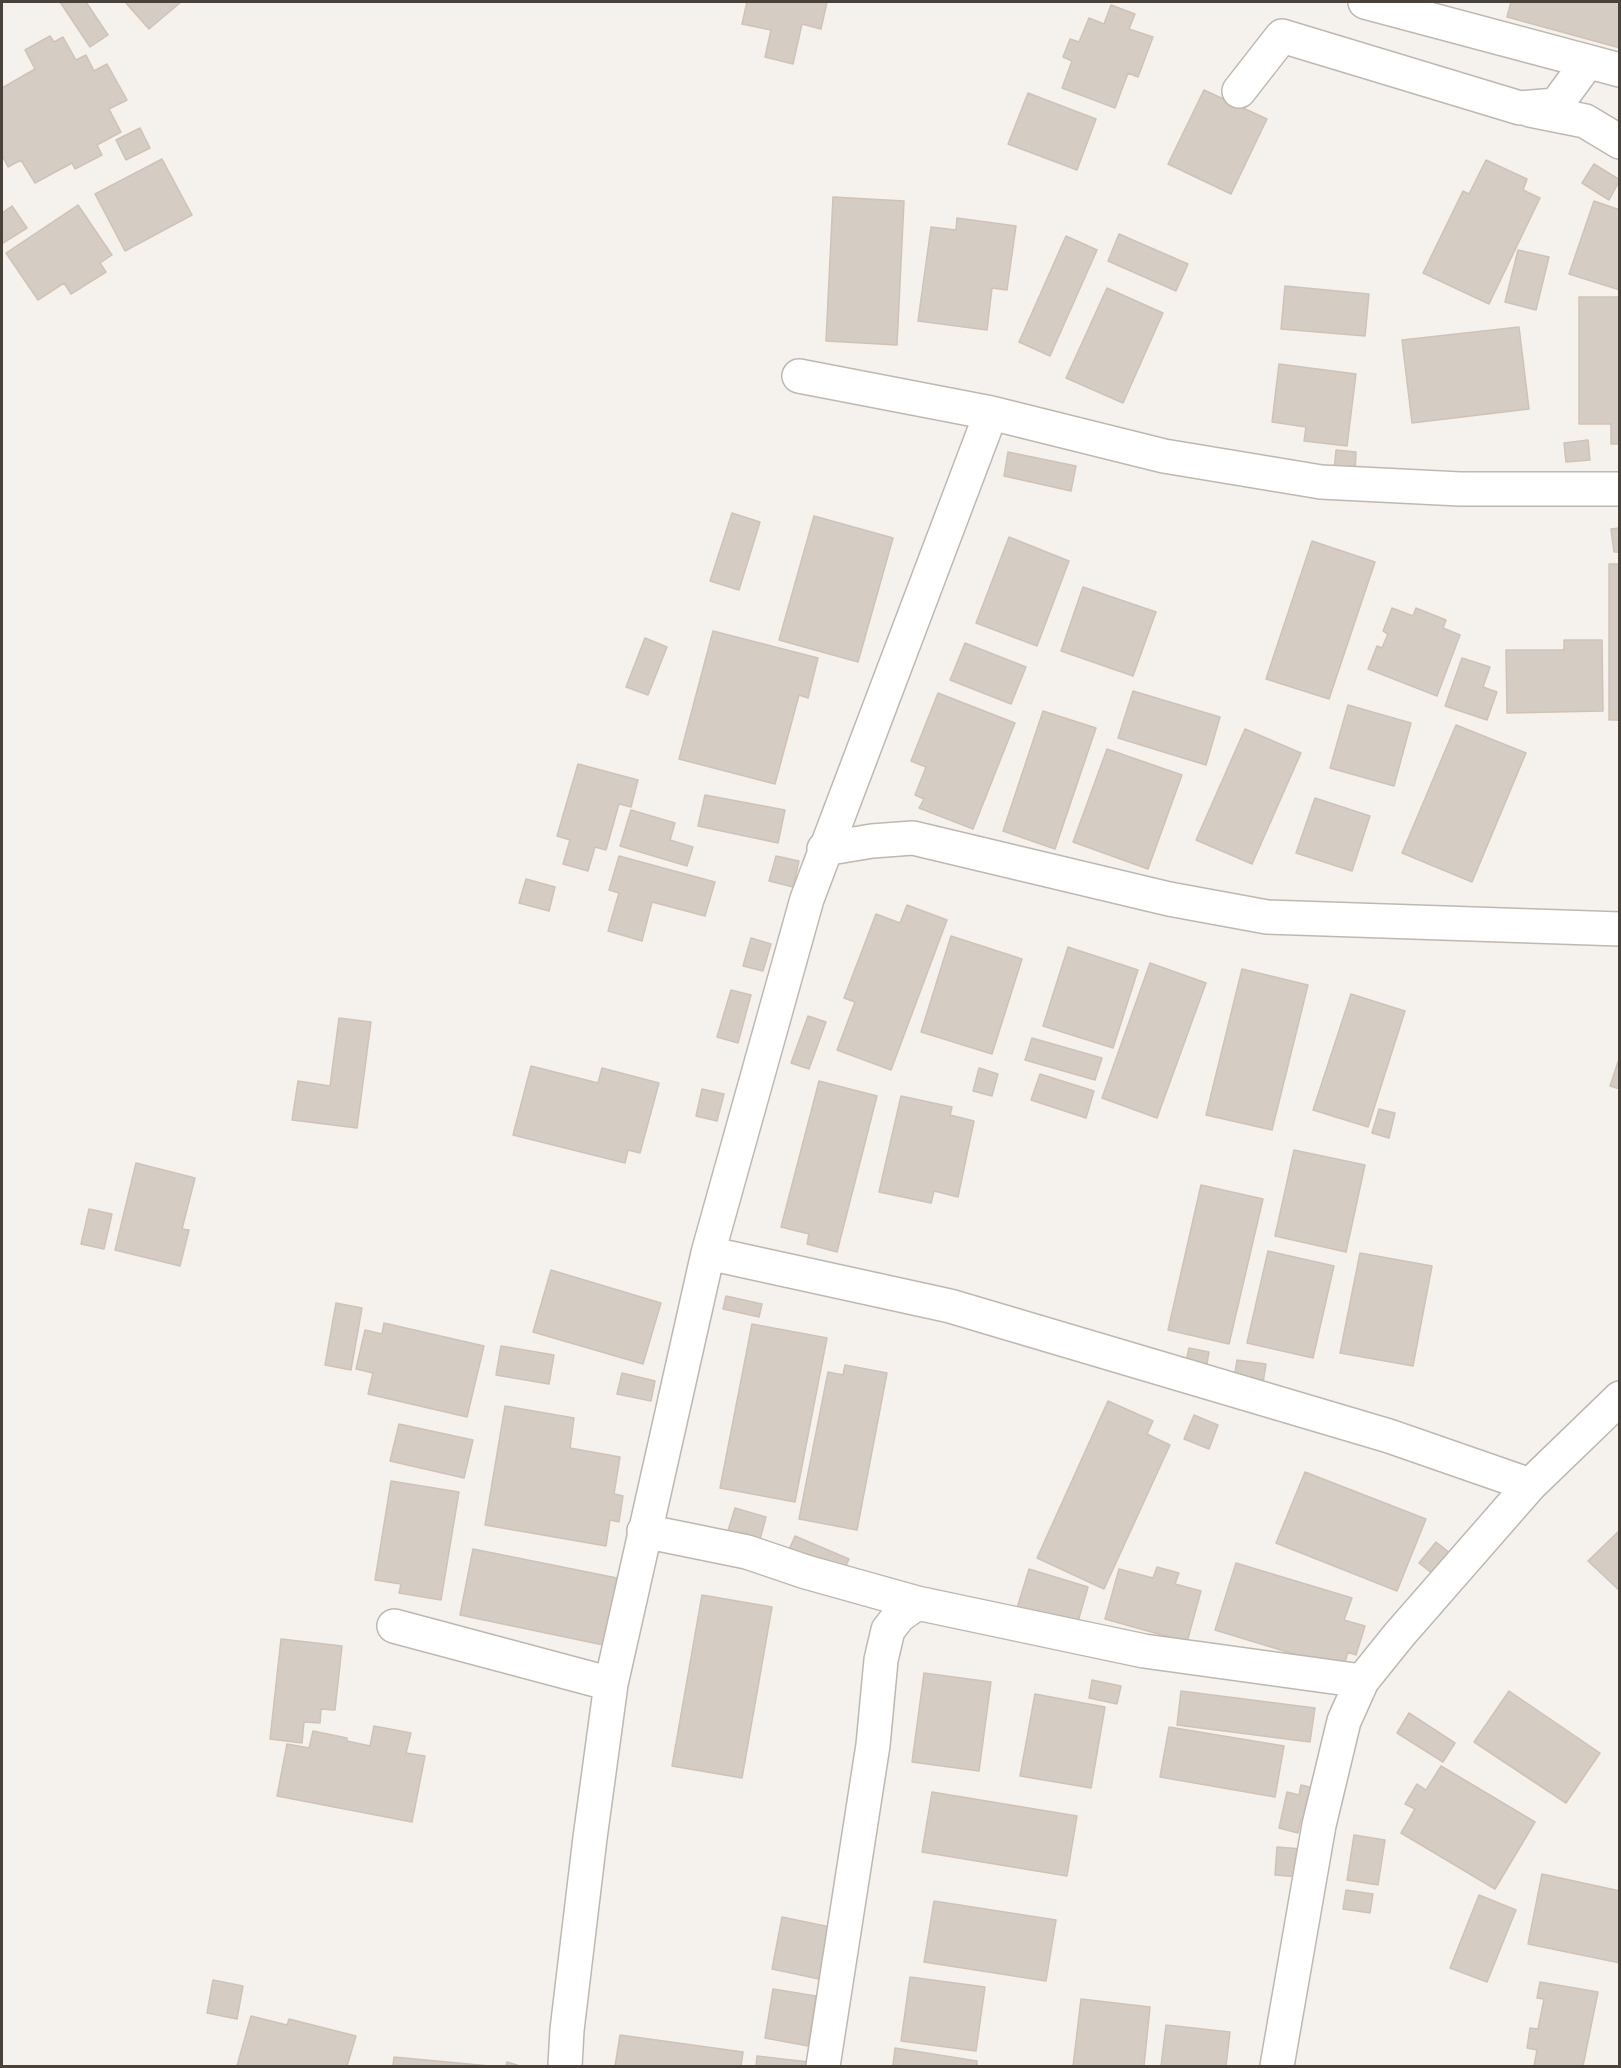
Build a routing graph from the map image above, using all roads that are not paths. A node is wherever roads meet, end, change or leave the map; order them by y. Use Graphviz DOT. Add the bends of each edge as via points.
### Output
graph roads {
  1 [pos="1365,2"];
  2 [pos="1587,63"];
  3 [pos="1620,70"];
  4 [pos="1239,91"];
  5 [pos="1520,108"];
  6 [pos="1620,142"];
  7 [pos="799,376"];
  8 [pos="991,413"];
  9 [pos="1620,489"];
  10 [pos="824,849"];
  11 [pos="1620,929"];
  12 [pos="708,1253"];
  13 [pos="1617,1407"];
  14 [pos="1530,1485"];
  15 [pos="644,1532"];
  16 [pos="917,1603"];
  17 [pos="394,1626"];
  18 [pos="1362,1681"];
  19 [pos="611,1684"];
  20 [pos="565,2067"];
  21 [pos="823,2067"];
  22 [pos="1277,2067"];
  1 -- 2 [label="street"];
  2 -- 3 [label="street"];
  2 -- 5 [label="street" via="1556,105"];
  4 -- 5 [label="street" via="1282,36"];
  5 -- 6 [label="street" via="1586,121"];
  7 -- 8 [label="street"];
  8 -- 9 [label="street" via="1164,456 1321,482 1460,489"];
  8 -- 10 [label="street"];
  10 -- 11 [label="street" via="913,838 1169,899 1267,917"];
  10 -- 12 [label="street"];
  12 -- 14 [label="street" via="950,1306 1389,1436"];
  12 -- 15 [label="street"];
  13 -- 14 [label="street"];
  14 -- 18 [label="street"];
  15 -- 16 [label="street" via="747,1552"];
  15 -- 19 [label="street"];
  16 -- 18 [label="street" via="1144,1651"];
  16 -- 21 [label="street" via="888,1630 881,1660 873,1744"];
  17 -- 19 [label="street"];
  18 -- 22 [label="street" via="1344,1720 1319,1825"];
  19 -- 20 [label="street"];
}
